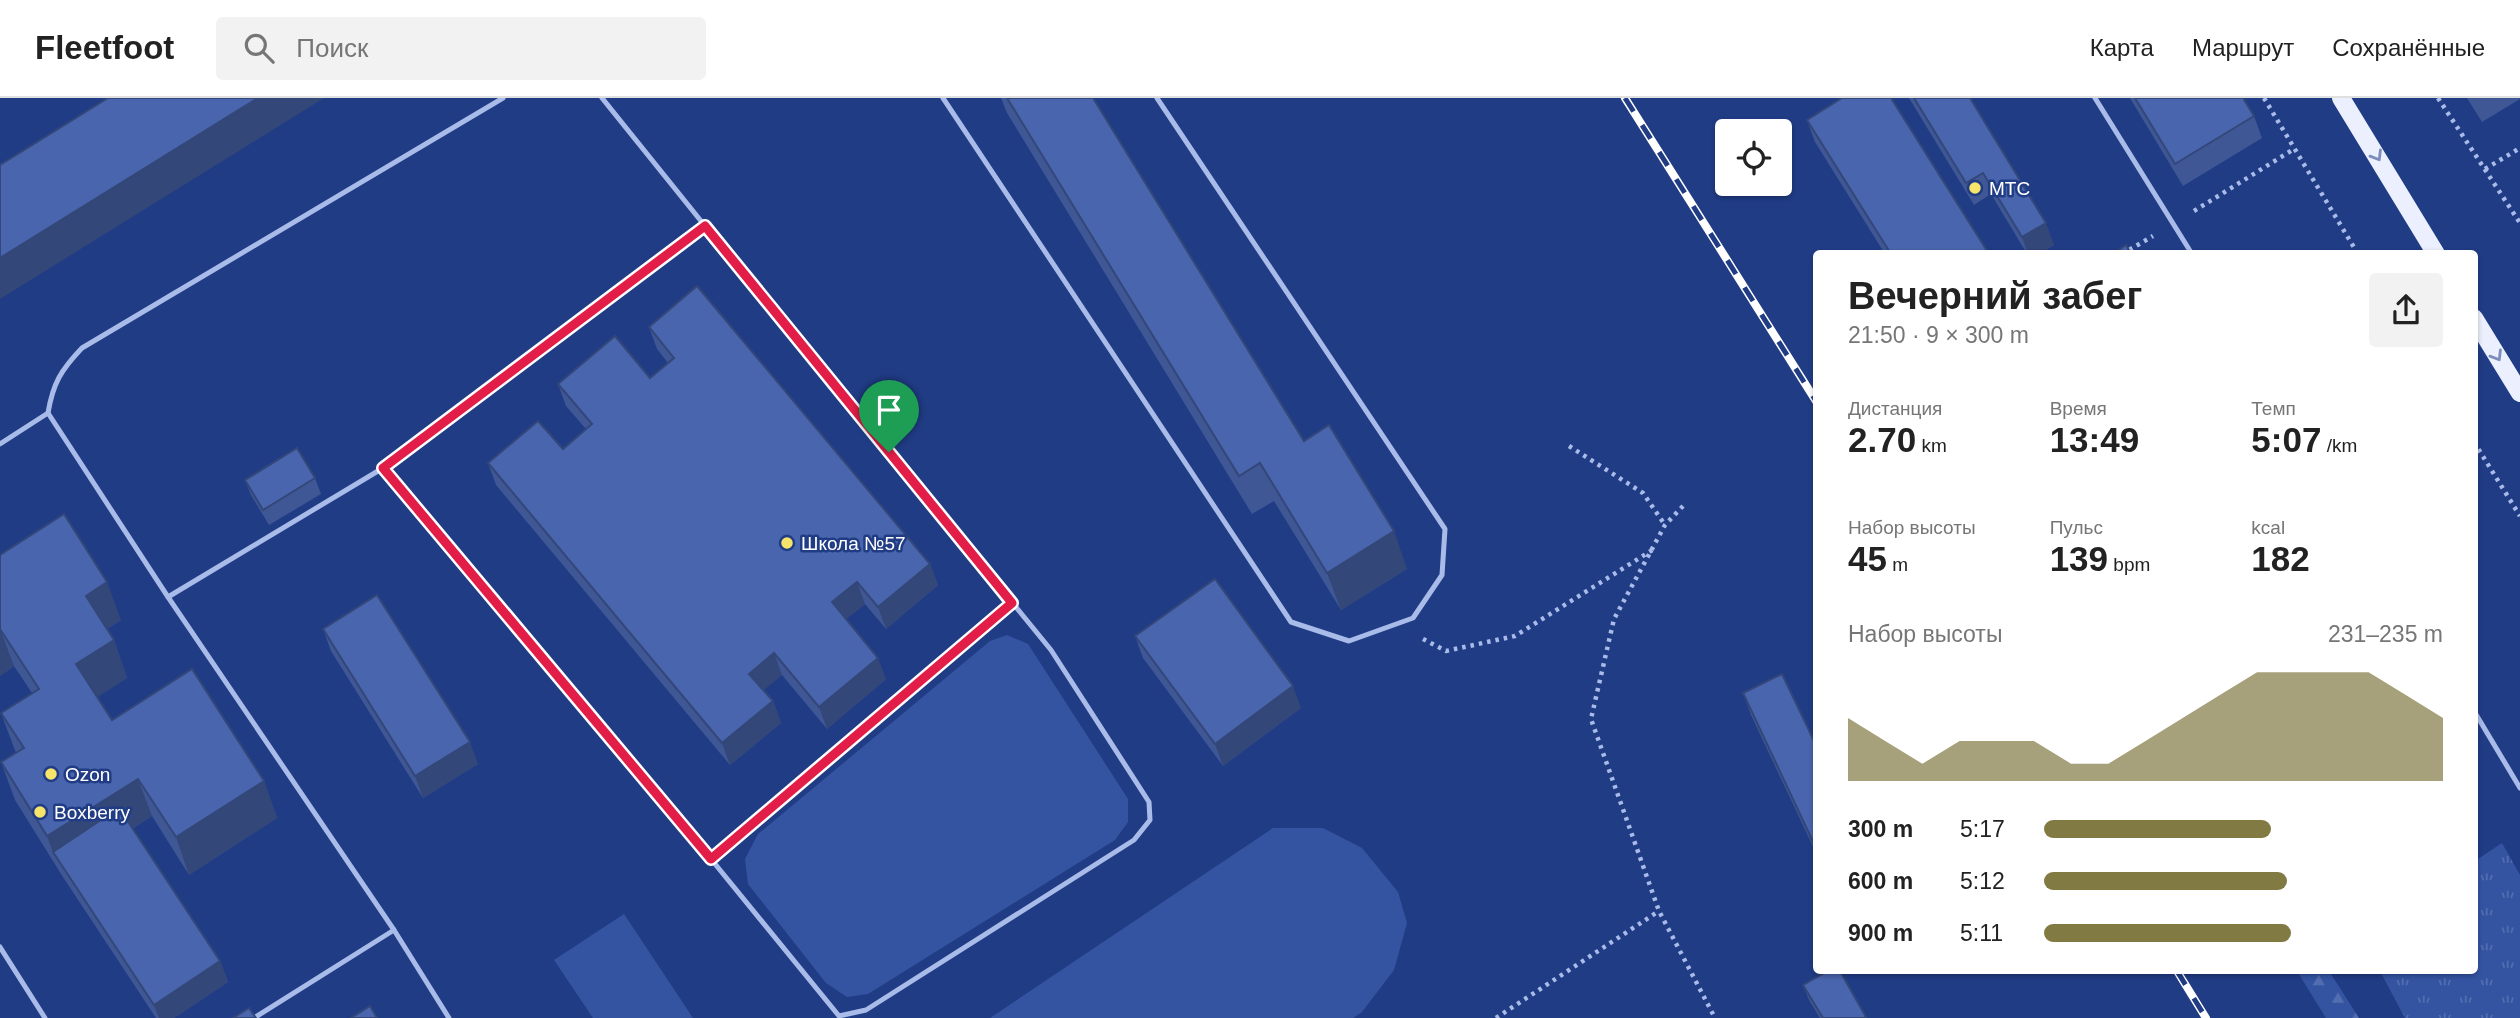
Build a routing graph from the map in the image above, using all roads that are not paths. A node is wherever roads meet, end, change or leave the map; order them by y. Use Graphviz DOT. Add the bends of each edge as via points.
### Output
graph roads {
  1 [pos="503,98"];
  2 [pos="602,98"];
  3 [pos="943,98"];
  4 [pos="1157,98"];
  5 [pos="2095,98"];
  6 [pos="2341,98"];
  7 [pos="705,226"];
  8 [pos="2189,250"];
  9 [pos="2433,250"];
  10 [pos="2478,325"];
  11 [pos="2520,393"];
  12 [pos="48,413"];
  13 [pos="0,444"];
  14 [pos="383,468"];
  15 [pos="168,597"];
  16 [pos="1012,603"];
  17 [pos="2478,718"];
  18 [pos="2520,788"];
  19 [pos="711,859"];
  20 [pos="394,930"];
  21 [pos="0,947"];
  22 [pos="45,1018"];
  23 [pos="254,1018"];
  24 [pos="450,1018"];
  1 -- 12 [label="lane" via="82,348 63,368"];
  2 -- 7 [label="lane"];
  3 -- 4 [label="lane" via="1291,622 1349,640 1413,618 1442,575 1445,529"];
  5 -- 8 [label="lane"];
  6 -- 9 [label="main road, one-way"];
  7 -- 14 [label="lane"];
  7 -- 16 [label="lane"];
  10 -- 11 [label="main road, one-way"];
  12 -- 13 [label="lane"];
  12 -- 15 [label="lane"];
  14 -- 15 [label="lane"];
  14 -- 19 [label="lane"];
  15 -- 20 [label="lane"];
  16 -- 19 [label="lane"];
  16 -- 19 [label="lane" via="1051,650 1149,802 1150,820 1134,840 866,1010 839,1016"];
  17 -- 18 [label="lane"];
  20 -- 23 [label="lane"];
  20 -- 24 [label="lane"];
  21 -- 22 [label="lane"];
}
